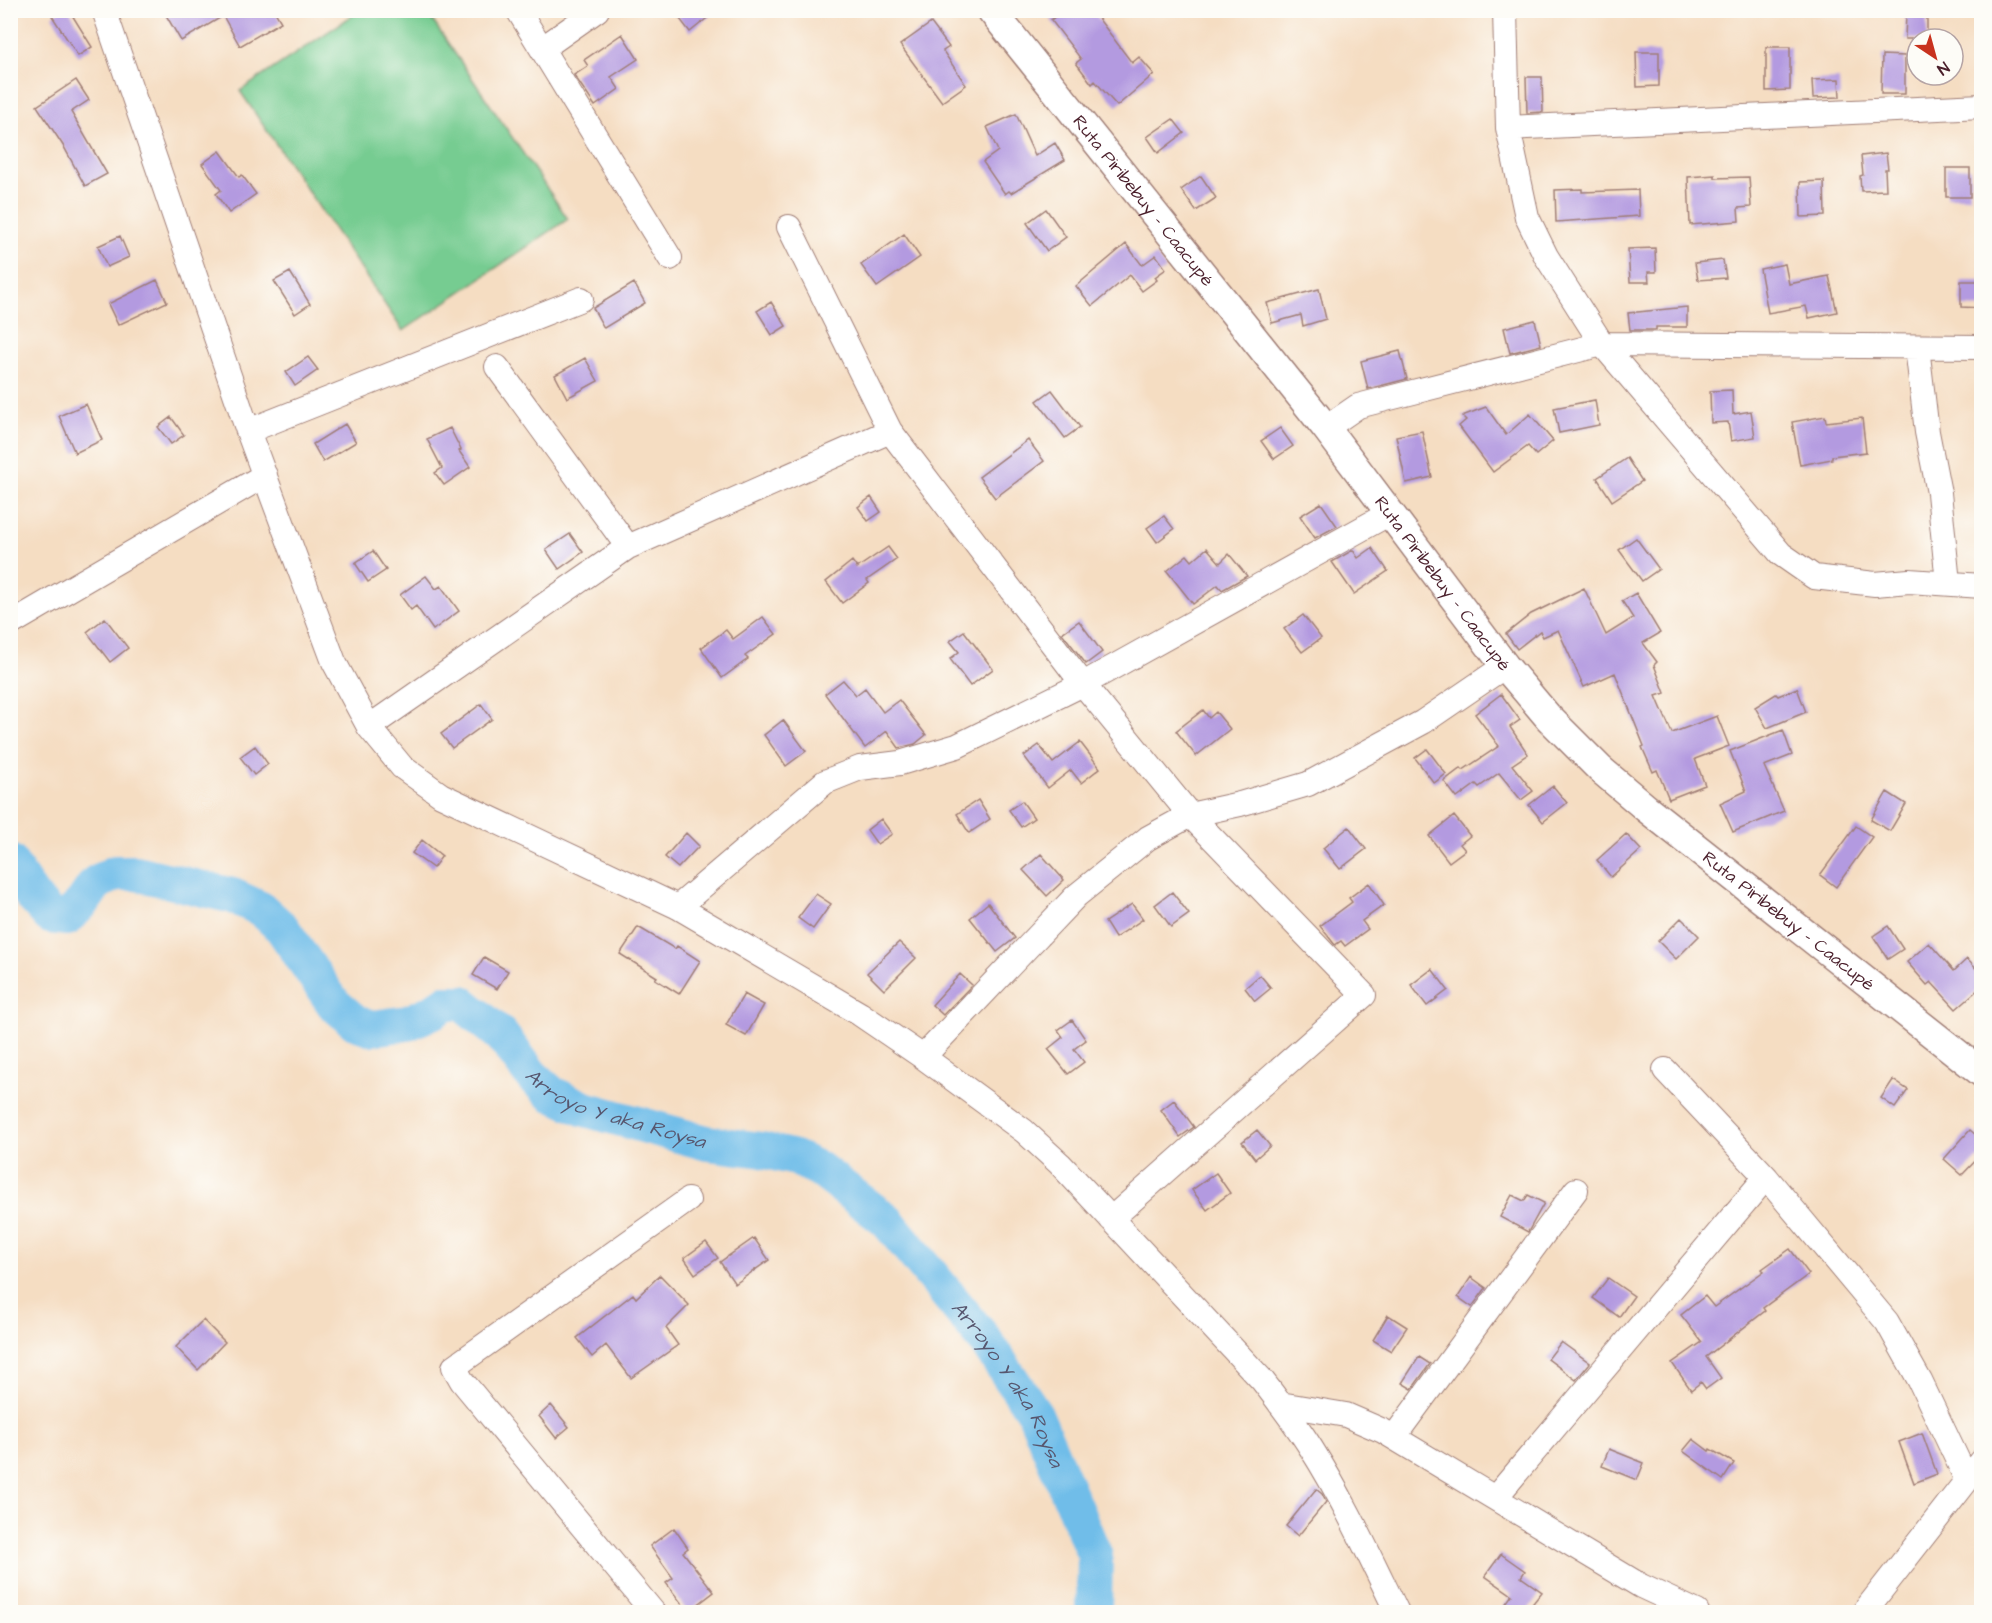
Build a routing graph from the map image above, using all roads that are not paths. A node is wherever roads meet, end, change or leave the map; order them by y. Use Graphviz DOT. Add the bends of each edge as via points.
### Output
graph roads {
  1 [pos="104,10"];
  2 [pos="519,10"];
  3 [pos="597,10"];
  4 [pos="991,10"];
  5 [pos="1505,10"];
  6 [pos="543,48"];
  7 [pos="1982,106"];
  8 [pos="1508,128"];
  9 [pos="789,227"];
  10 [pos="670,258"];
  11 [pos="581,299"];
  12 [pos="1602,344"];
  13 [pos="1917,346"];
  14 [pos="1982,347"];
  15 [pos="497,367"];
  16 [pos="1326,428"];
  17 [pos="248,431"];
  18 [pos="890,431"];
  19 [pos="265,475"];
  20 [pos="1390,513"];
  21 [pos="628,547"];
  22 [pos="1948,583"];
  23 [pos="1982,586"];
  24 [pos="10,624"];
  25 [pos="1504,666"];
  26 [pos="1083,684"];
  27 [pos="369,727"];
  28 [pos="1190,815"];
  29 [pos="678,907"];
  30 [pos="923,1057"];
  31 [pos="1665,1070"];
  32 [pos="1982,1073"];
  33 [pos="1766,1177"];
  34 [pos="1576,1190"];
  35 [pos="688,1200"];
  36 [pos="1111,1219"];
  37 [pos="1281,1404"];
  38 [pos="1394,1437"];
  39 [pos="1982,1461"];
  40 [pos="1967,1480"];
  41 [pos="1495,1498"];
  42 [pos="653,1612"];
  43 [pos="1397,1612"];
  44 [pos="1697,1612"];
  45 [pos="1864,1612"];
  1 -- 17 [label="street"];
  2 -- 6 [label="street"];
  3 -- 6 [label="street"];
  4 -- 16 [label="street, Ruta Piribebuy - Caacupé"];
  5 -- 8 [label="street"];
  6 -- 10 [label="street"];
  7 -- 8 [label="street"];
  8 -- 12 [label="street" via="1527,217 1546,256"];
  9 -- 18 [label="street"];
  11 -- 17 [label="street"];
  12 -- 13 [label="street"];
  12 -- 16 [label="street" via="1358,406"];
  12 -- 22 [label="street" via="1781,554 1814,576 1875,584"];
  13 -- 14 [label="street"];
  13 -- 22 [label="street"];
  15 -- 21 [label="street"];
  16 -- 20 [label="street, Ruta Piribebuy - Caacupé"];
  17 -- 19 [label="street"];
  18 -- 21 [label="street"];
  18 -- 26 [label="street"];
  19 -- 24 [label="street"];
  19 -- 27 [label="street" via="334,662"];
  20 -- 25 [label="street, Ruta Piribebuy - Caacupé"];
  20 -- 26 [label="street"];
  21 -- 27 [label="street"];
  22 -- 23 [label="street"];
  25 -- 28 [label="street" via="1423,723 1308,784"];
  25 -- 32 [label="street, Ruta Piribebuy - Caacupé" via="1600,769"];
  26 -- 28 [label="street"];
  26 -- 29 [label="street" via="957,746 900,763 860,768 825,782"];
  27 -- 29 [label="street" via="402,767 441,795"];
  28 -- 30 [label="street" via="1148,838 1076,896"];
  28 -- 36 [label="street" via="1364,995"];
  29 -- 30 [label="street" via="860,1014"];
  30 -- 36 [label="street" via="1023,1131"];
  31 -- 33 [label="street"];
  33 -- 40 [label="street" via="1887,1322"];
  33 -- 41 [label="street"];
  34 -- 38 [label="street"];
  35 -- 42 [label="street" via="454,1367"];
  36 -- 37 [label="street"];
  37 -- 38 [label="street" via="1346,1415"];
  37 -- 43 [label="street" via="1353,1521"];
  38 -- 41 [label="street"];
  39 -- 40 [label="street"];
  40 -- 45 [label="street"];
  41 -- 44 [label="street" via="1641,1586"];
}
